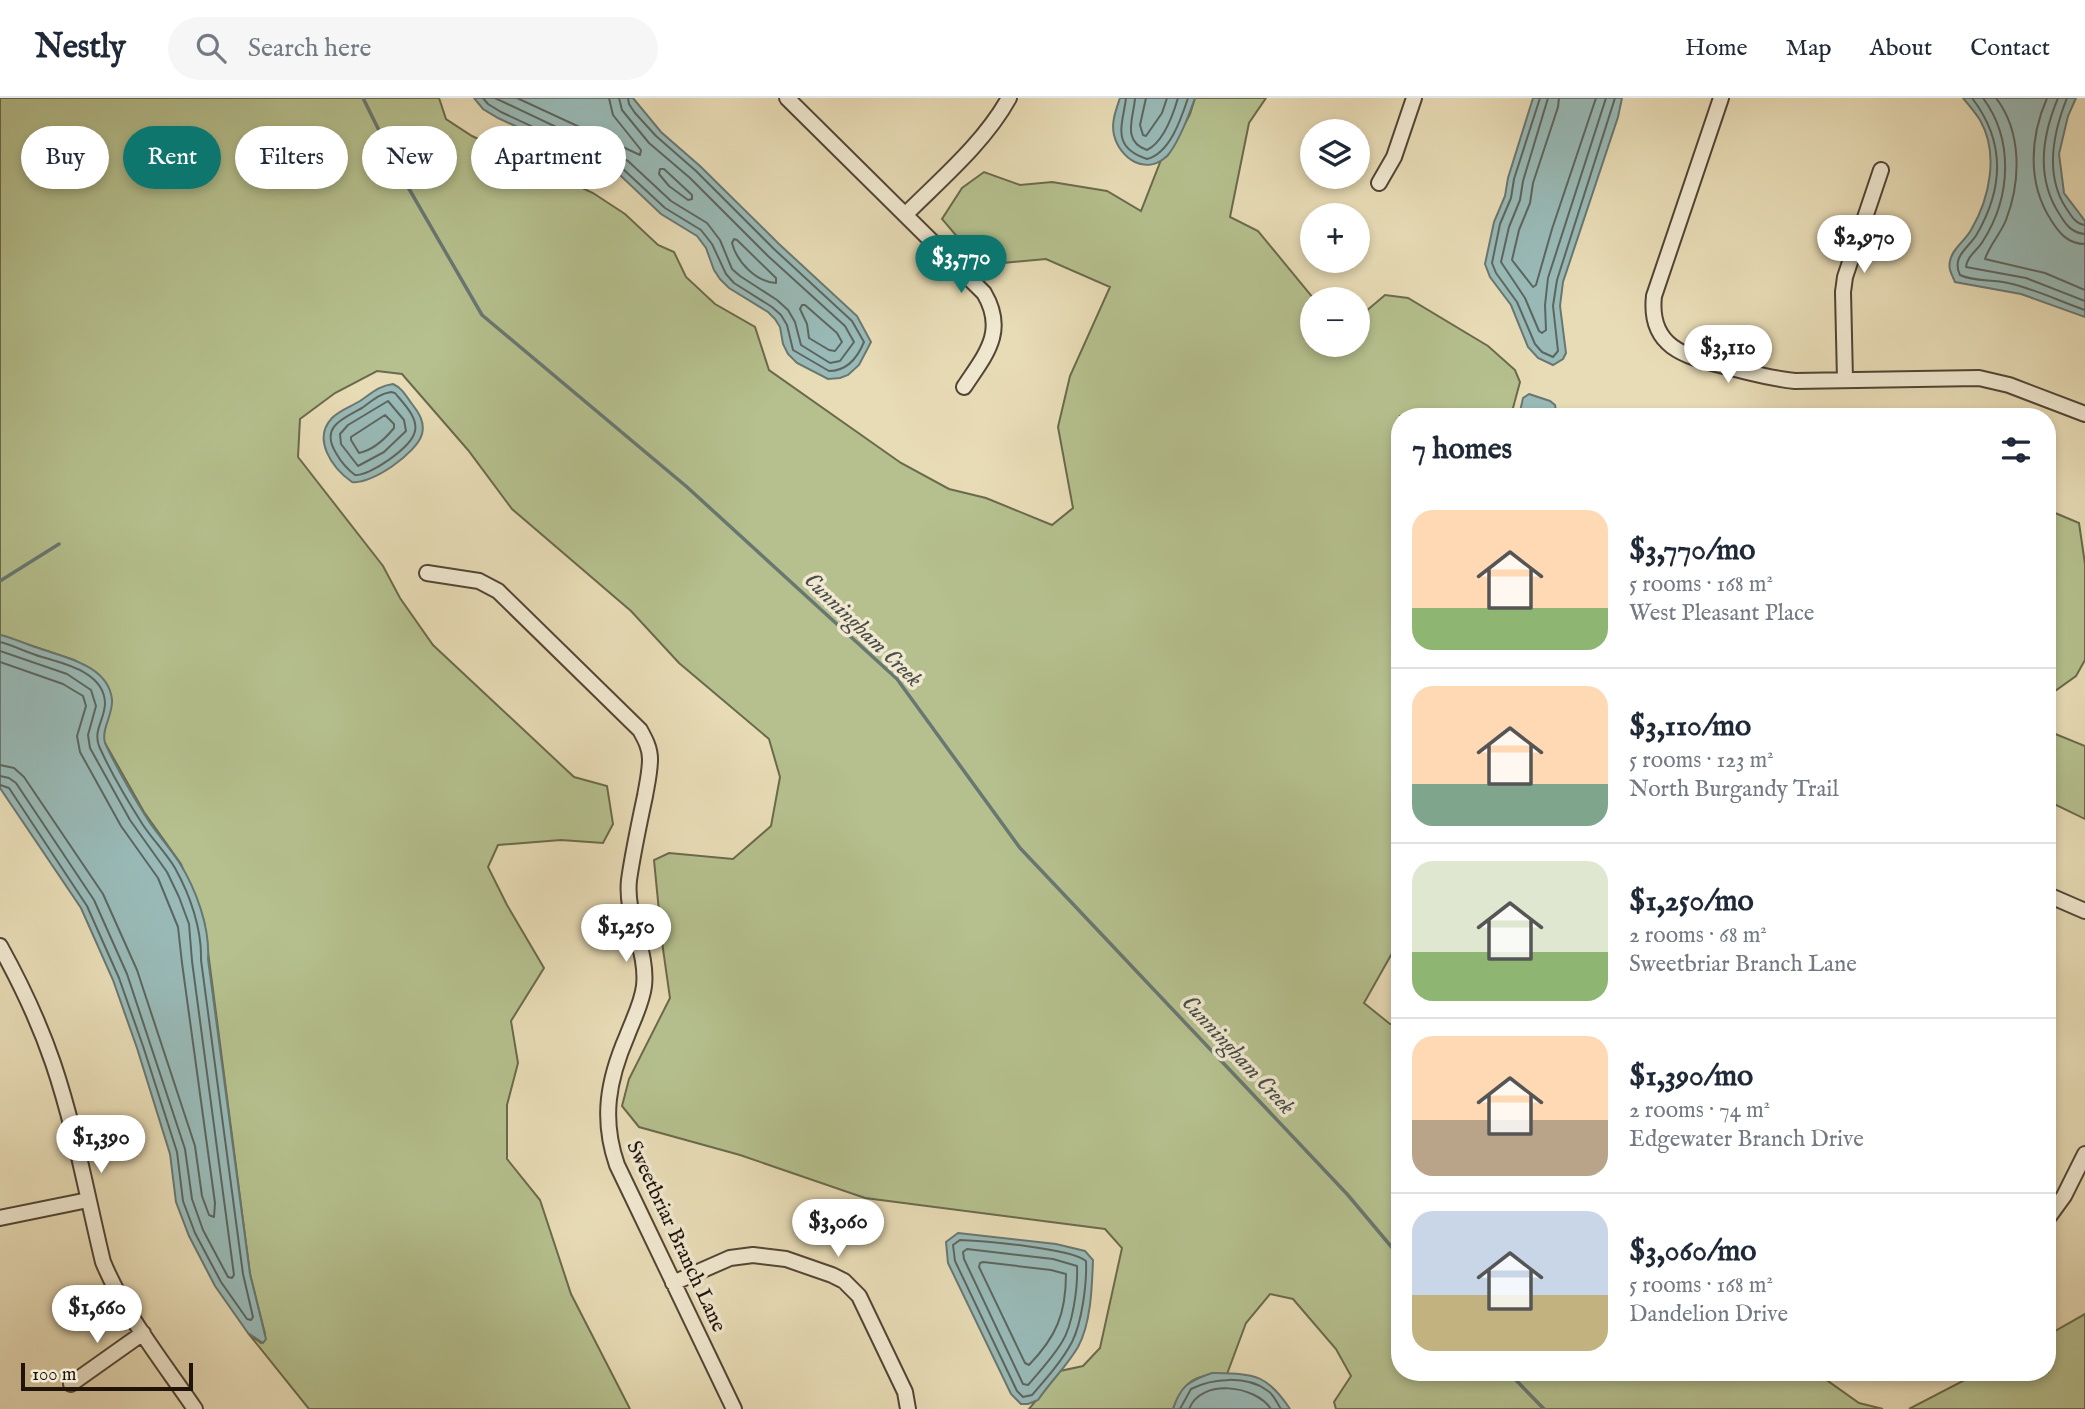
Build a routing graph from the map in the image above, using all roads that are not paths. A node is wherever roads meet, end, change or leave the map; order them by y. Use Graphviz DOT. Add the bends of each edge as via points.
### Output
graph roads {
  1 [pos="787,98"];
  2 [pos="1009,98"];
  3 [pos="1414,98"];
  4 [pos="1721,98"];
  5 [pos="1881,170"];
  6 [pos="1379,183"];
  7 [pos="905,215"];
  8 [pos="1845,380"];
  9 [pos="964,387"];
  10 [pos="2085,414"];
  11 [pos="427,573"];
  12 [pos="2056,898"];
  13 [pos="2085,911"];
  14 [pos="0,946"];
  15 [pos="2085,1154"];
  16 [pos="88,1200"];
  17 [pos="2056,1206"];
  18 [pos="0,1218"];
  19 [pos="673,1283"];
  20 [pos="143,1333"];
  21 [pos="71,1384"];
  22 [pos="195,1409"];
  23 [pos="734,1409"];
  24 [pos="908,1409"];
  1 -- 7 [label="street"];
  2 -- 7 [label="street" via="978,140"];
  3 -- 6 [label="street" via="1394,157"];
  4 -- 8 [label="street" via="1654,296 1657,329 1674,349 1692,357 1778,380"];
  5 -- 8 [label="street" via="1845,277"];
  7 -- 9 [label="street" via="984,293 994,314 989,349"];
  8 -- 10 [label="street" via="1979,378"];
  11 -- 19 [label="street, Sweetbriar Branch Lane" via="479,581 498,591 640,730 649,748 650,768 629,883 644,986 615,1064 608,1125 617,1165"];
  12 -- 13 [label="street"];
  14 -- 16 [label="street" via="54,1066"];
  15 -- 17 [label="street"];
  16 -- 18 [label="street"];
  16 -- 20 [label="street" via="103,1262"];
  19 -- 23 [label="street, Sweetbriar Branch Lane"];
  19 -- 24 [label="street" via="730,1258 752,1255 786,1259 844,1281 859,1296 905,1392"];
  20 -- 21 [label="street"];
  20 -- 22 [label="street"];
}
